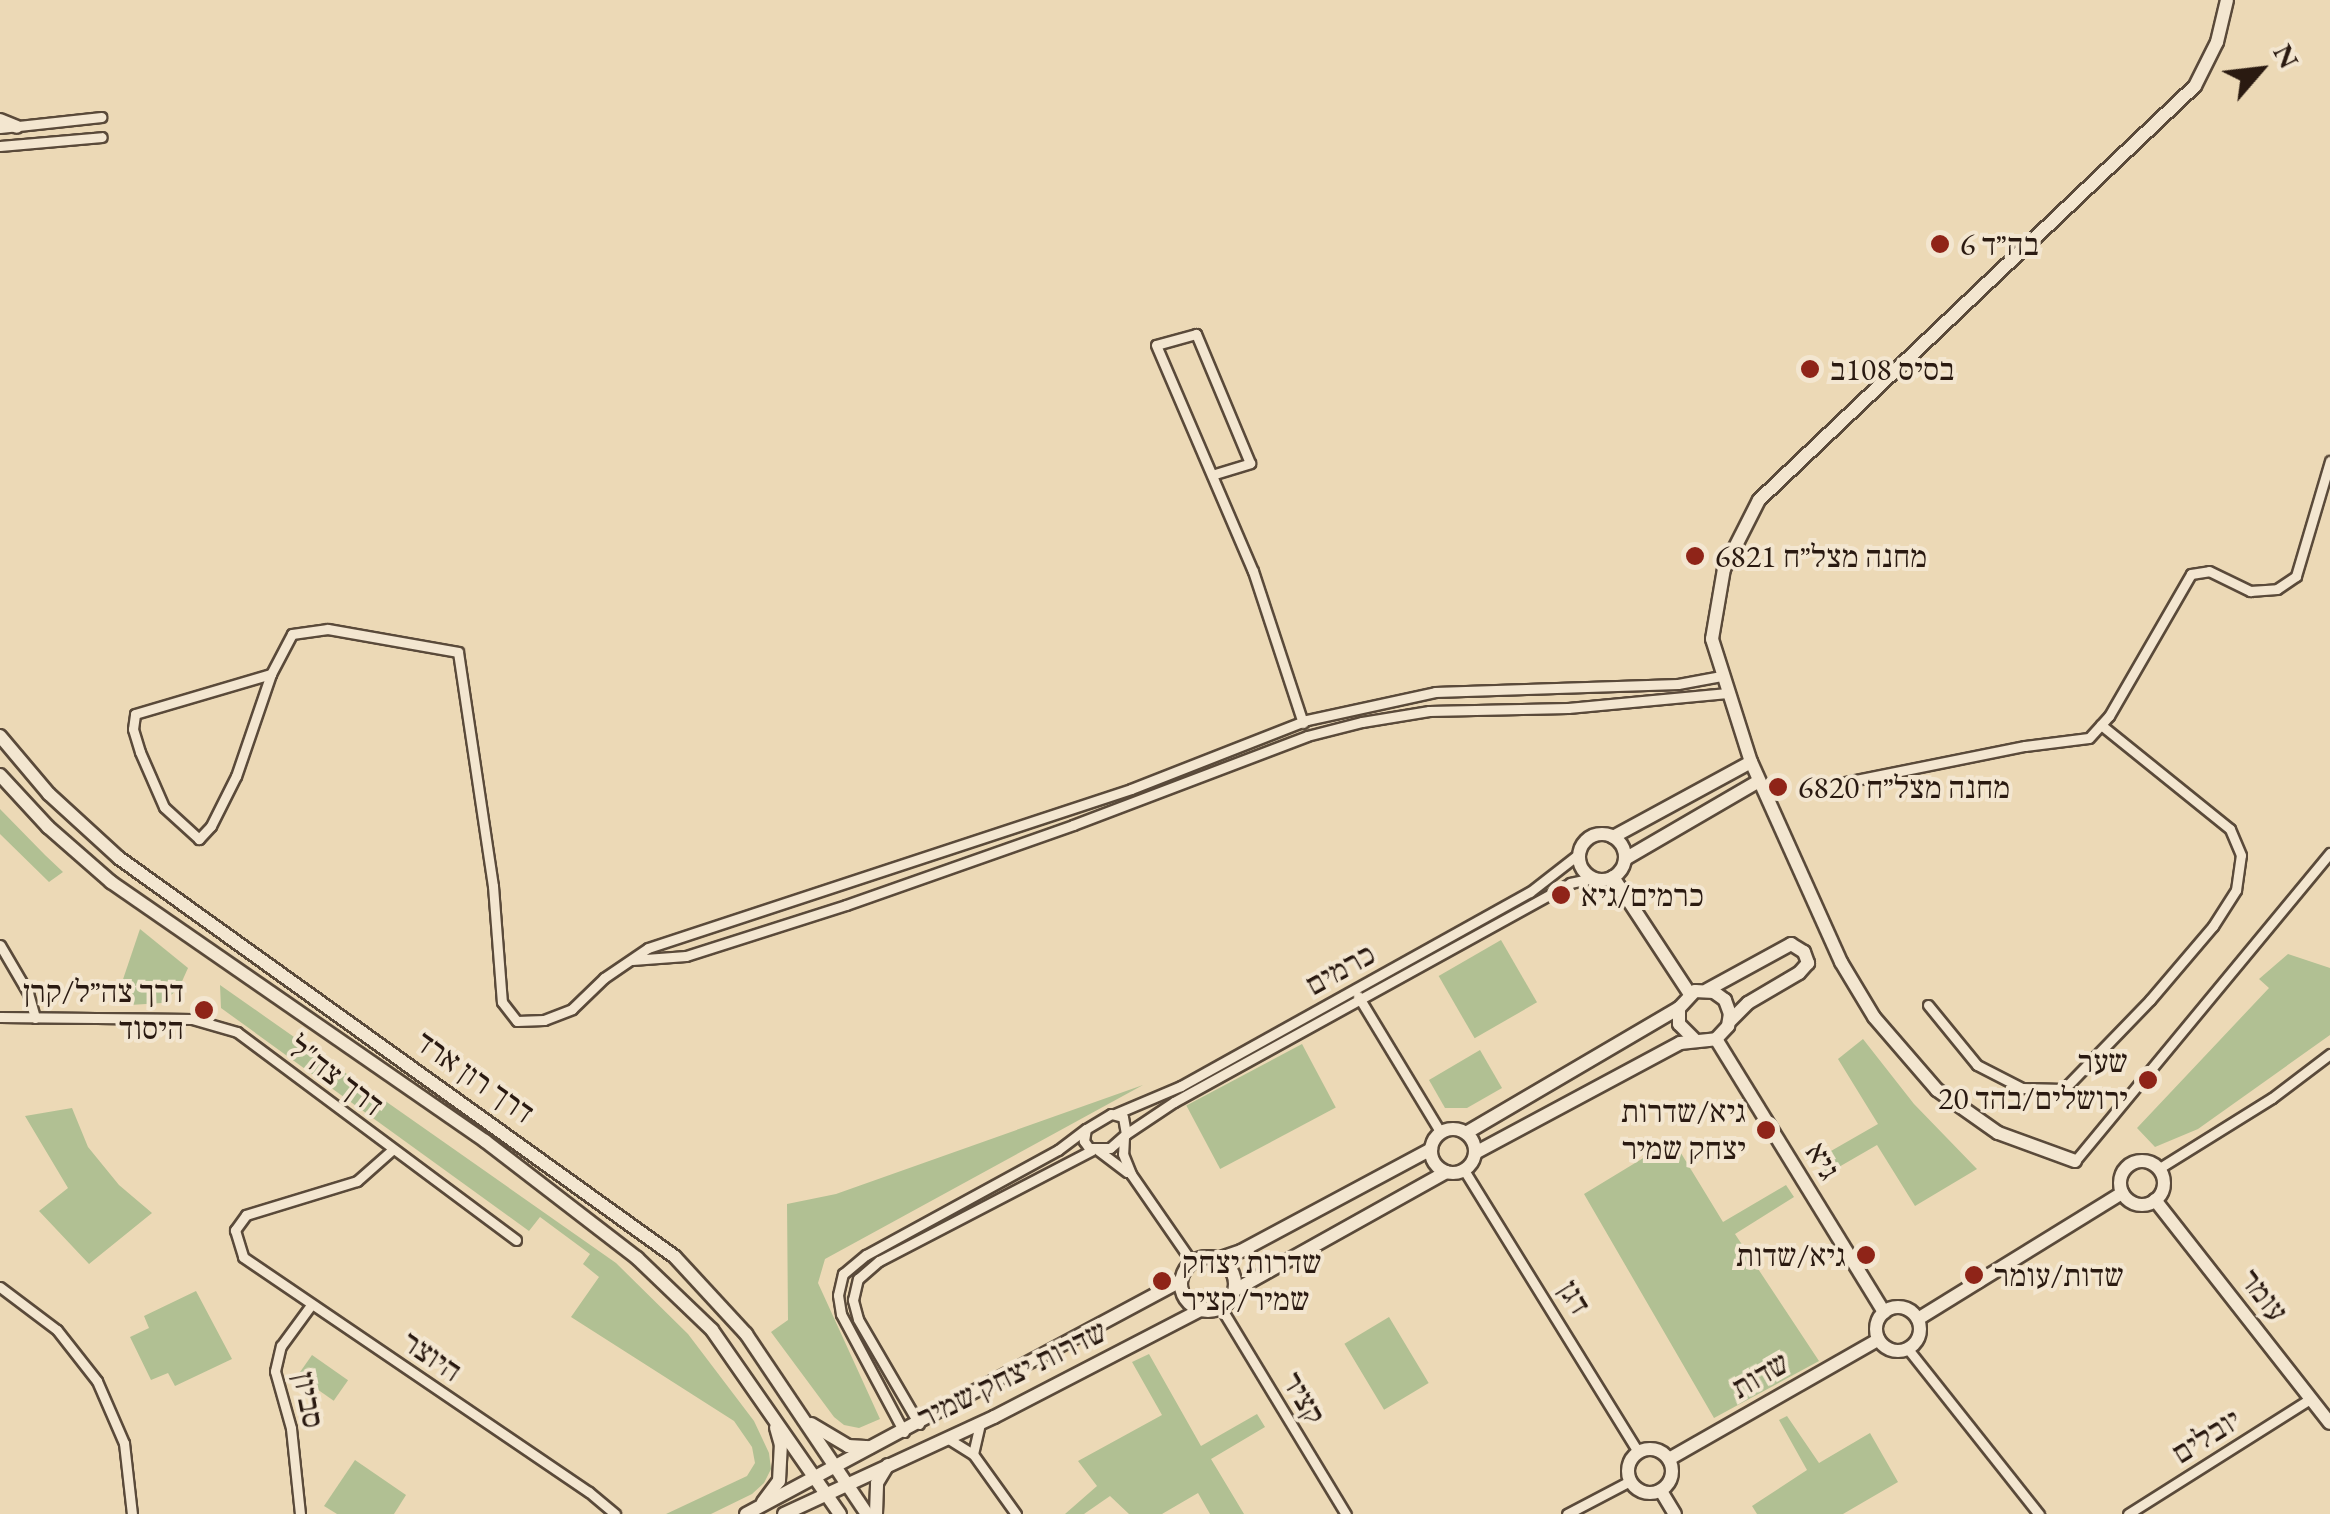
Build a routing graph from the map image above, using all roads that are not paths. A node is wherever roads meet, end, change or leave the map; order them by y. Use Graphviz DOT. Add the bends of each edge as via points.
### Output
graph roads {
  1 [pos="2227,0"];
  2 [pos="100,118"];
  3 [pos="0,120"];
  4 [pos="17,127"];
  5 [pos="0,128"];
  6 [pos="102,137"];
  7 [pos="0,146"];
  8 [pos="2330,461"];
  9 [pos="1214,474"];
  10 [pos="271,674"];
  11 [pos="1721,676"];
  12 [pos="1727,694"];
  13 [pos="1302,721"];
  14 [pos="2101,724"];
  15 [pos="0,736"];
  16 [pos="1306,736"];
  17 [pos="1751,762"];
  18 [pos="0,775"];
  19 [pos="1759,781"];
  20 [pos="1820,787"];
  21 [pos="1613,837"];
  22 [pos="2330,852"];
  23 [pos="1580,853"];
  24 [pos="1625,859"];
  25 [pos="1593,878"];
  26 [pos="1614,878"];
  27 [pos="0,945"];
  28 [pos="630,960"];
  29 [pos="1355,990"];
  30 [pos="1707,990"];
  31 [pos="1690,994"];
  32 [pos="1360,1000"];
  33 [pos="1928,1005"];
  34 [pos="1679,1008"];
  35 [pos="0,1018"];
  36 [pos="35,1018"];
  37 [pos="1730,1021"];
  38 [pos="1716,1039"];
  39 [pos="1695,1040"];
  40 [pos="2328,1054"];
  41 [pos="1115,1114"];
  42 [pos="1086,1129"];
  43 [pos="1441,1133"];
  44 [pos="1466,1133"];
  45 [pos="1125,1135"];
  46 [pos="1431,1149"];
  47 [pos="392,1150"];
  48 [pos="1094,1150"];
  49 [pos="1476,1153"];
  50 [pos="2076,1162"];
  51 [pos="1464,1170"];
  52 [pos="2158,1170"];
  53 [pos="1446,1172"];
  54 [pos="1136,1181"];
  55 [pos="2122,1193"];
  56 [pos="2155,1200"];
  57 [pos="516,1240"];
  58 [pos="1218,1259"];
  59 [pos="1192,1262"];
  60 [pos="1182,1281"];
  61 [pos="0,1287"];
  62 [pos="1235,1290"];
  63 [pos="310,1305"];
  64 [pos="1221,1308"];
  65 [pos="1200,1310"];
  66 [pos="1884,1312"];
  67 [pos="1918,1319"];
  68 [pos="1878,1340"];
  69 [pos="1908,1350"];
  70 [pos="2310,1399"];
  71 [pos="772,1416"];
  72 [pos="806,1420"];
  73 [pos="2330,1423"];
  74 [pos="919,1424"];
  75 [pos="980,1424"];
  76 [pos="904,1432"];
  77 [pos="947,1438"];
  78 [pos="886,1442"];
  79 [pos="1638,1452"];
  80 [pos="974,1454"];
  81 [pos="1669,1460"];
  82 [pos="888,1465"];
  83 [pos="836,1468"];
  84 [pos="816,1478"];
  85 [pos="1630,1480"];
  86 [pos="846,1484"];
  87 [pos="1661,1491"];
  88 [pos="826,1493"];
  89 [pos="132,1514"];
  90 [pos="300,1514"];
  91 [pos="615,1514"];
  92 [pos="745,1514"];
  93 [pos="784,1514"];
  94 [pos="840,1514"];
  95 [pos="867,1514"];
  96 [pos="876,1514"];
  97 [pos="1016,1514"];
  98 [pos="1346,1514"];
  99 [pos="1568,1514"];
  100 [pos="1675,1514"];
  101 [pos="2039,1514"];
  102 [pos="2128,1514"];
  1 -- 11 [label="street" via="2217,42 2195,86 1759,500 1724,569 1712,638"];
  2 -- 4 [label="street"];
  3 -- 4 [label="street"];
  4 -- 5 [label="street"];
  6 -- 7 [label="street"];
  8 -- 14 [label="street" via="2296,576 2277,589 2250,591 2209,571 2191,574"];
  9 -- 9 [label="street" via="1185,410 1156,345 1196,334 1250,463"];
  9 -- 13 [label="street"];
  10 -- 10 [label="street" via="135,714 140,752 164,808 199,839 236,776"];
  10 -- 28 [label="street" via="292,634 346,632 458,652 493,886 502,1002 518,1021 544,1020 572,1009"];
  11 -- 12 [label="street"];
  11 -- 13 [label="street" via="1678,684 1435,692"];
  12 -- 16 [label="street" via="1429,711"];
  12 -- 17 [label="street"];
  13 -- 16 [label="street"];
  13 -- 28 [label="street" via="1131,789 648,948"];
  14 -- 20 [label="street" via="2089,738"];
  14 -- 33 [label="street" via="2230,829 2241,855 2236,890 2150,1000 2064,1090 2022,1088 1977,1065"];
  15 -- 72 [label="street, דרך רון ארד" via="48,794 119,858 675,1256 746,1334"];
  16 -- 28 [label="street" via="846,905 686,956"];
  17 -- 19 [label="street"];
  17 -- 21 [label="street"];
  18 -- 71 [label="street, דרך רון ארד" via="111,882 588,1216 712,1330"];
  19 -- 24 [label="street"];
  19 -- 50 [label="street" via="1841,962 1874,1017 1938,1090 1998,1133"];
  21 -- 23 [label="street" via="1594,836"];
  21 -- 24 [label="street"];
  22 -- 50 [label="street"];
  23 -- 25 [label="street" via="1583,870"];
  23 -- 29 [label="street, כרמים" via="1530,892"];
  24 -- 26 [label="street"];
  25 -- 26 [label="street"];
  25 -- 32 [label="street, כרמים" via="1570,883"];
  26 -- 31 [label="street"];
  27 -- 36 [label="street"];
  29 -- 32 [label="street"];
  29 -- 41 [label="street, כרמים" via="1182,1086"];
  30 -- 31 [label="street"];
  30 -- 37 [label="street" via="1725,1000"];
  30 -- 37 [label="street" via="1791,944 1804,952 1808,963 1800,973"];
  31 -- 34 [label="street"];
  32 -- 43 [label="street"];
  32 -- 45 [label="street, כרמים"];
  34 -- 39 [label="street" via="1680,1024"];
  34 -- 44 [label="street"];
  35 -- 36 [label="street, דרך צה\"ל"];
  36 -- 47 [label="street, דרך צה\"ל" via="192,1020 236,1032"];
  37 -- 38 [label="street"];
  38 -- 39 [label="street"];
  38 -- 66 [label="street, גיא"];
  39 -- 49 [label="street" via="1680,1042"];
  40 -- 52 [label="street"];
  41 -- 42 [label="street"];
  41 -- 45 [label="street" via="1126,1121"];
  42 -- 48 [label="street" via="1084,1141"];
  42 -- 76 [label="street" via="866,1254 843,1274 841,1314"];
  43 -- 44 [label="street"];
  43 -- 46 [label="street"];
  44 -- 49 [label="street"];
  45 -- 48 [label="street" via="1110,1148"];
  45 -- 54 [label="street" via="1125,1160"];
  46 -- 53 [label="street"];
  46 -- 58 [label="street"];
  47 -- 57 [label="street, דרך צה\"ל"];
  47 -- 63 [label="street, היוצר" via="356,1181 254,1211 235,1230 238,1248 253,1266"];
  48 -- 54 [label="street"];
  48 -- 74 [label="street" via="879,1261 858,1280 858,1319"];
  49 -- 51 [label="street"];
  51 -- 53 [label="street"];
  51 -- 79 [label="street, דגן"];
  52 -- 55 [label="street" via="2132,1163 2120,1180"];
  52 -- 56 [label="street" via="2163,1182"];
  53 -- 62 [label="street"];
  54 -- 59 [label="street"];
  55 -- 56 [label="street" via="2137,1204"];
  55 -- 67 [label="street"];
  56 -- 70 [label="street, עומר"];
  58 -- 59 [label="street"];
  58 -- 62 [label="street" via="1230,1268"];
  59 -- 60 [label="street"];
  60 -- 65 [label="street" via="1188,1302"];
  60 -- 74 [label="street, שדרות יצחק שמיר"];
  61 -- 89 [label="street" via="57,1330 97,1381 124,1443"];
  62 -- 64 [label="street"];
  63 -- 90 [label="street, סביון" via="281,1346 275,1371"];
  63 -- 91 [label="street, היוצר"];
  64 -- 65 [label="street"];
  64 -- 98 [label="street, קציר"];
  65 -- 75 [label="street, שדרות יצחק שמיר"];
  66 -- 67 [label="street" via="1902,1308"];
  66 -- 68 [label="street" via="1876,1325"];
  67 -- 69 [label="street" via="1918,1340"];
  68 -- 69 [label="street" via="1888,1350"];
  68 -- 81 [label="street, שדות"];
  69 -- 101 [label="street"];
  70 -- 73 [label="street, עומר"];
  70 -- 102 [label="street, יובלים"];
  71 -- 84 [label="street, דרך רון ארד"];
  71 -- 92 [label="street" via="782,1445 779,1481 769,1498"];
  72 -- 78 [label="street" via="848,1446"];
  72 -- 83 [label="street, דרך רון ארד"];
  74 -- 76 [label="street, שדרות יצחק שמיר"];
  75 -- 77 [label="street, שדרות יצחק שמיר"];
  75 -- 80 [label="street"];
  76 -- 78 [label="street, שדרות יצחק שמיר"];
  77 -- 80 [label="street"];
  77 -- 82 [label="street, שדרות יצחק שמיר"];
  78 -- 83 [label="street, שדרות יצחק שמיר"];
  79 -- 81 [label="street" via="1655,1449"];
  79 -- 85 [label="street" via="1629,1465"];
  80 -- 97 [label="street"];
  81 -- 87 [label="street" via="1672,1477"];
  82 -- 86 [label="street, שדרות יצחק שמיר"];
  82 -- 96 [label="street" via="878,1483"];
  83 -- 84 [label="street, שדרות יצחק שמיר"];
  83 -- 86 [label="street, דרך רון ארד"];
  84 -- 88 [label="street, דרך רון ארד"];
  84 -- 92 [label="street, שדרות יצחק שמיר"];
  85 -- 87 [label="street" via="1644,1492"];
  85 -- 99 [label="street"];
  86 -- 88 [label="street, שדרות יצחק שמיר"];
  86 -- 95 [label="street, דרך רון ארד"];
  87 -- 100 [label="street"];
  88 -- 93 [label="street, שדרות יצחק שמיר"];
  88 -- 94 [label="street, דרך רון ארד"];
}
